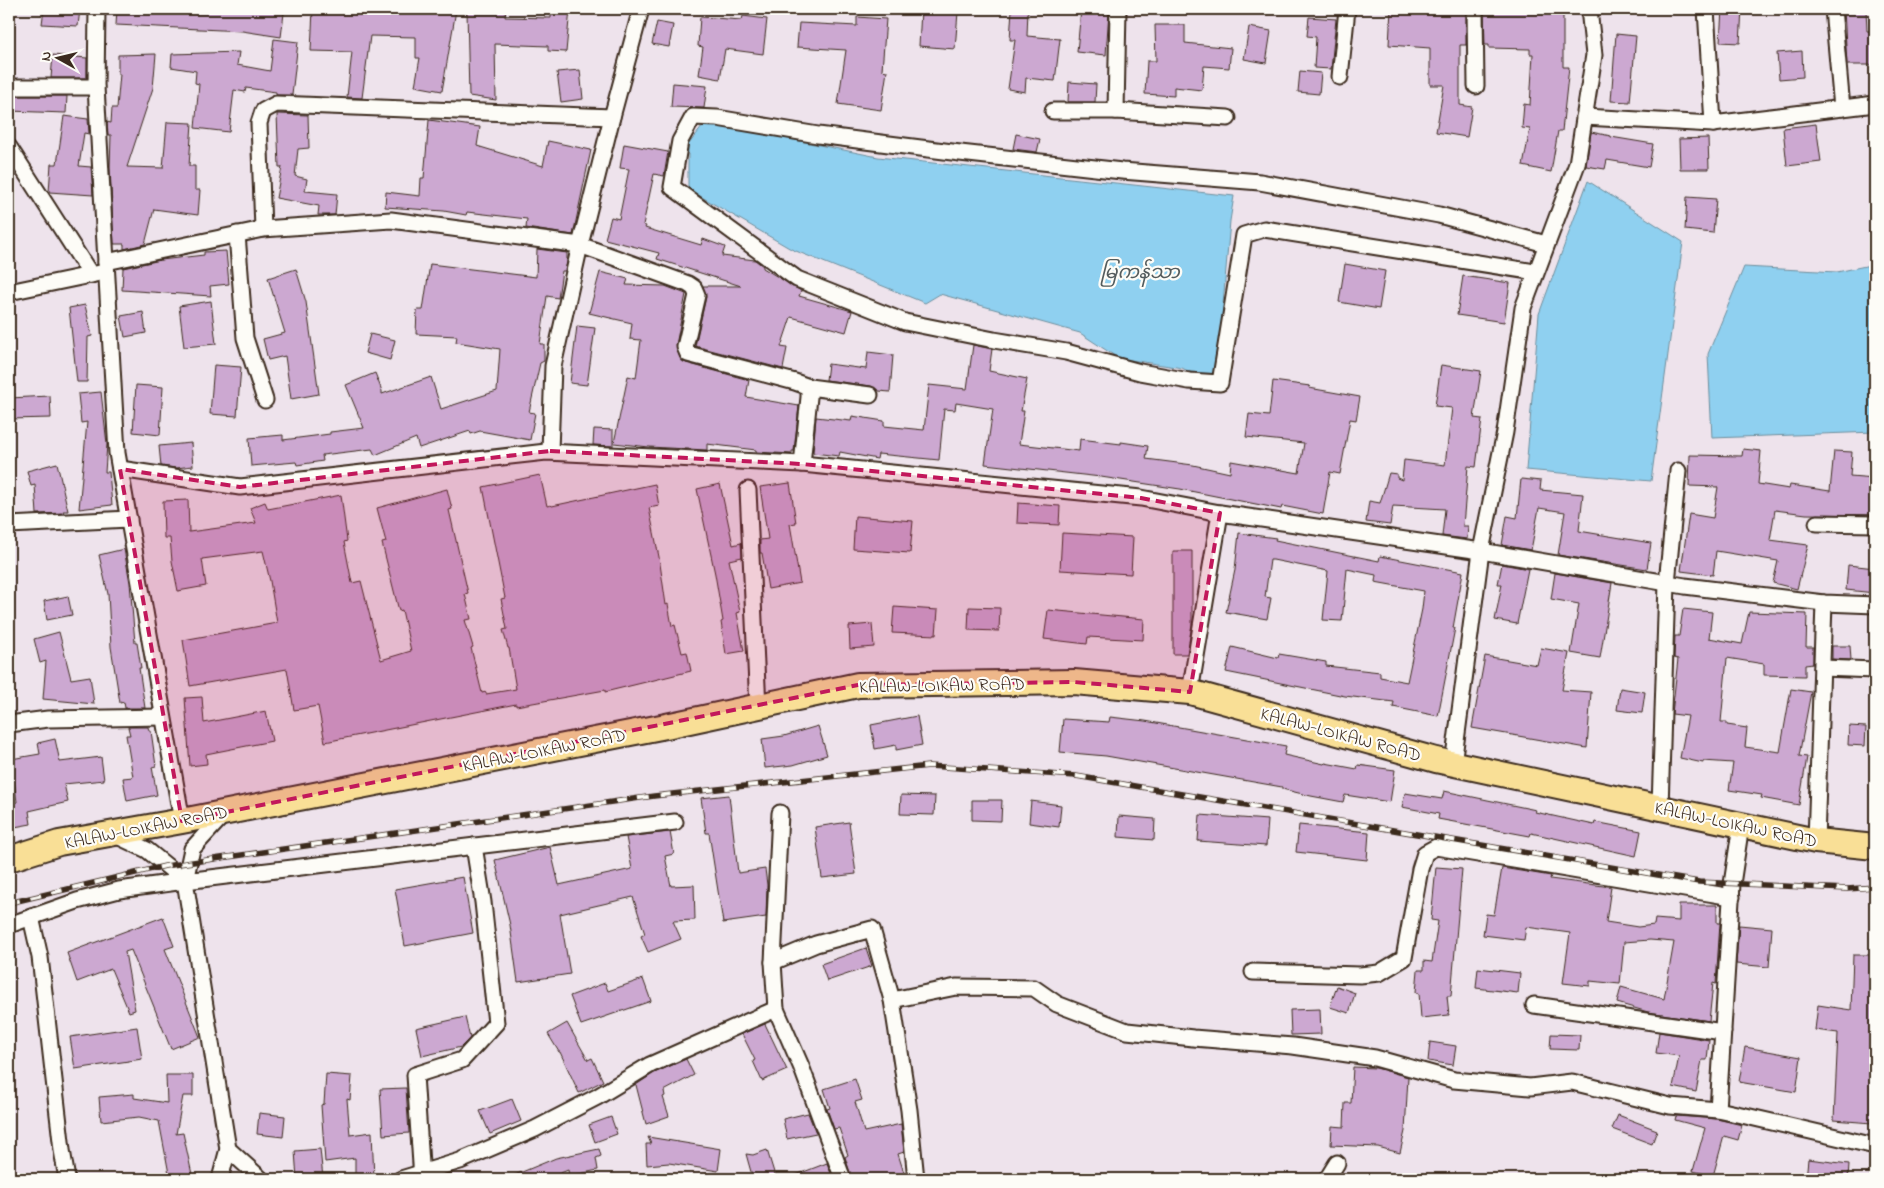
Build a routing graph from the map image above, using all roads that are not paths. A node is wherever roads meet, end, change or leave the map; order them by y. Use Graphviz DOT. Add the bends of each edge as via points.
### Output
graph roads {
  1 [pos="97,9"];
  2 [pos="641,9"];
  3 [pos="1118,9"];
  4 [pos="1348,9"];
  5 [pos="1475,9"];
  6 [pos="1589,9"];
  7 [pos="1706,9"];
  8 [pos="1833,9"];
  9 [pos="1340,77"];
  10 [pos="1476,86"];
  11 [pos="9,87"];
  12 [pos="96,87"];
  13 [pos="1875,104"];
  14 [pos="1842,108"];
  15 [pos="1052,111"];
  16 [pos="1116,111"];
  17 [pos="612,117"];
  18 [pos="1584,117"];
  19 [pos="1228,118"];
  20 [pos="1714,124"];
  21 [pos="9,147"];
  22 [pos="263,229"];
  23 [pos="236,234"];
  24 [pos="1546,244"];
  25 [pos="580,245"];
  26 [pos="101,270"];
  27 [pos="1535,272"];
  28 [pos="9,292"];
  29 [pos="809,387"];
  30 [pos="870,395"];
  31 [pos="265,400"];
  32 [pos="550,452"];
  33 [pos="802,464"];
  34 [pos="120,469"];
  35 [pos="1678,471"];
  36 [pos="748,490"];
  37 [pos="1220,513"];
  38 [pos="128,519"];
  39 [pos="1817,524"];
  40 [pos="1875,524"];
  41 [pos="9,525"];
  42 [pos="1482,551"];
  43 [pos="1667,583"];
  44 [pos="1824,603"];
  45 [pos="1875,604"];
  46 [pos="1822,668"];
  47 [pos="1875,670"];
  48 [pos="1190,692"];
  49 [pos="758,708"];
  50 [pos="163,717"];
  51 [pos="9,724"];
  52 [pos="1453,764"];
  53 [pos="1660,808"];
  54 [pos="226,813"];
  55 [pos="780,814"];
  56 [pos="182,821"];
  57 [pos="675,822"];
  58 [pos="1741,825"];
  59 [pos="112,834"];
  60 [pos="1816,841"];
  61 [pos="474,846"];
  62 [pos="1875,847"];
  63 [pos="9,859"];
  64 [pos="185,881"];
  65 [pos="1732,898"];
  66 [pos="31,917"];
  67 [pos="9,925"];
  68 [pos="773,962"];
  69 [pos="1254,972"];
  70 [pos="892,1000"];
  71 [pos="1534,1005"];
  72 [pos="776,1009"];
  73 [pos="1723,1032"];
  74 [pos="1718,1110"];
  75 [pos="1875,1146"];
  76 [pos="228,1149"];
  77 [pos="1336,1164"];
  78 [pos="421,1176"];
  79 [pos="67,1179"];
  80 [pos="220,1179"];
  81 [pos="262,1179"];
  82 [pos="401,1179"];
  83 [pos="843,1179"];
  84 [pos="916,1179"];
  85 [pos="1327,1179"];
  1 -- 12 [label="street"];
  2 -- 17 [label="street"];
  3 -- 16 [label="street"];
  4 -- 9 [label="street"];
  5 -- 10 [label="street"];
  6 -- 18 [label="street" via="1594,55"];
  7 -- 20 [label="street"];
  8 -- 14 [label="street"];
  11 -- 12 [label="street"];
  12 -- 26 [label="street"];
  13 -- 14 [label="street"];
  14 -- 20 [label="street"];
  15 -- 16 [label="street"];
  16 -- 19 [label="street"];
  17 -- 22 [label="street" via="276,104 263,111 258,123"];
  17 -- 25 [label="street"];
  18 -- 20 [label="street"];
  18 -- 24 [label="street" via="1576,164"];
  21 -- 26 [label="street"];
  22 -- 23 [label="street"];
  22 -- 25 [label="street" via="391,220"];
  23 -- 26 [label="street"];
  23 -- 31 [label="street" via="245,338"];
  24 -- 27 [label="street"];
  24 -- 27 [label="street" via="1439,215 1260,182 960,153 717,118 693,117 680,141 672,187 797,279 905,322 1066,352 1140,372 1190,381 1220,383 1244,235 1264,229"];
  25 -- 29 [label="street" via="694,288 697,295 685,347 688,354"];
  25 -- 32 [label="street" via="554,366"];
  26 -- 28 [label="street"];
  26 -- 34 [label="street"];
  27 -- 42 [label="street" via="1523,308 1505,432"];
  29 -- 30 [label="street"];
  29 -- 33 [label="street"];
  32 -- 33 [label="street"];
  32 -- 34 [label="street" via="240,487"];
  33 -- 37 [label="street" via="1141,498"];
  34 -- 38 [label="street"];
  35 -- 43 [label="street"];
  36 -- 49 [label="street"];
  37 -- 42 [label="street"];
  37 -- 48 [label="street"];
  38 -- 41 [label="street"];
  38 -- 50 [label="street"];
  39 -- 40 [label="street"];
  42 -- 43 [label="street"];
  42 -- 52 [label="street"];
  43 -- 44 [label="street"];
  43 -- 53 [label="street"];
  44 -- 45 [label="street"];
  44 -- 46 [label="street"];
  46 -- 47 [label="street"];
  46 -- 60 [label="street"];
  48 -- 49 [label="main road, KALAW-LOIKAW ROAD" via="1074,682 858,685"];
  48 -- 52 [label="main road, KALAW-LOIKAW ROAD"];
  49 -- 54 [label="main road, KALAW-LOIKAW ROAD"];
  50 -- 51 [label="street" via="48,719"];
  50 -- 56 [label="street"];
  52 -- 53 [label="main road, KALAW-LOIKAW ROAD"];
  53 -- 58 [label="main road, KALAW-LOIKAW ROAD"];
  54 -- 56 [label="main road, KALAW-LOIKAW ROAD"];
  54 -- 64 [label="street" via="192,849"];
  55 -- 68 [label="street"];
  56 -- 59 [label="main road, KALAW-LOIKAW ROAD"];
  57 -- 61 [label="street"];
  58 -- 60 [label="main road, KALAW-LOIKAW ROAD"];
  58 -- 65 [label="street"];
  59 -- 63 [label="main road, KALAW-LOIKAW ROAD" via="59,843"];
  59 -- 64 [label="street" via="147,850"];
  60 -- 62 [label="main road, KALAW-LOIKAW ROAD"];
  61 -- 64 [label="street"];
  61 -- 78 [label="street" via="496,1023 462,1060 415,1076"];
  64 -- 66 [label="street" via="119,890"];
  64 -- 76 [label="street"];
  65 -- 69 [label="street" via="1436,847 1425,853 1420,869 1404,958 1379,973 1360,975"];
  65 -- 73 [label="street"];
  66 -- 67 [label="street"];
  66 -- 79 [label="street" via="40,957"];
  68 -- 70 [label="street" via="816,944 872,929"];
  68 -- 72 [label="street"];
  70 -- 74 [label="street" via="956,987 1034,988 1057,1004 1127,1031 1293,1046 1376,1058 1454,1080 1530,1087 1572,1082 1670,1106"];
  70 -- 84 [label="street"];
  71 -- 73 [label="street"];
  72 -- 78 [label="street" via="650,1065 535,1129"];
  72 -- 83 [label="street"];
  73 -- 74 [label="street"];
  74 -- 75 [label="street"];
  76 -- 80 [label="street"];
  76 -- 81 [label="street"];
  77 -- 85 [label="street"];
  78 -- 82 [label="street"];
}
